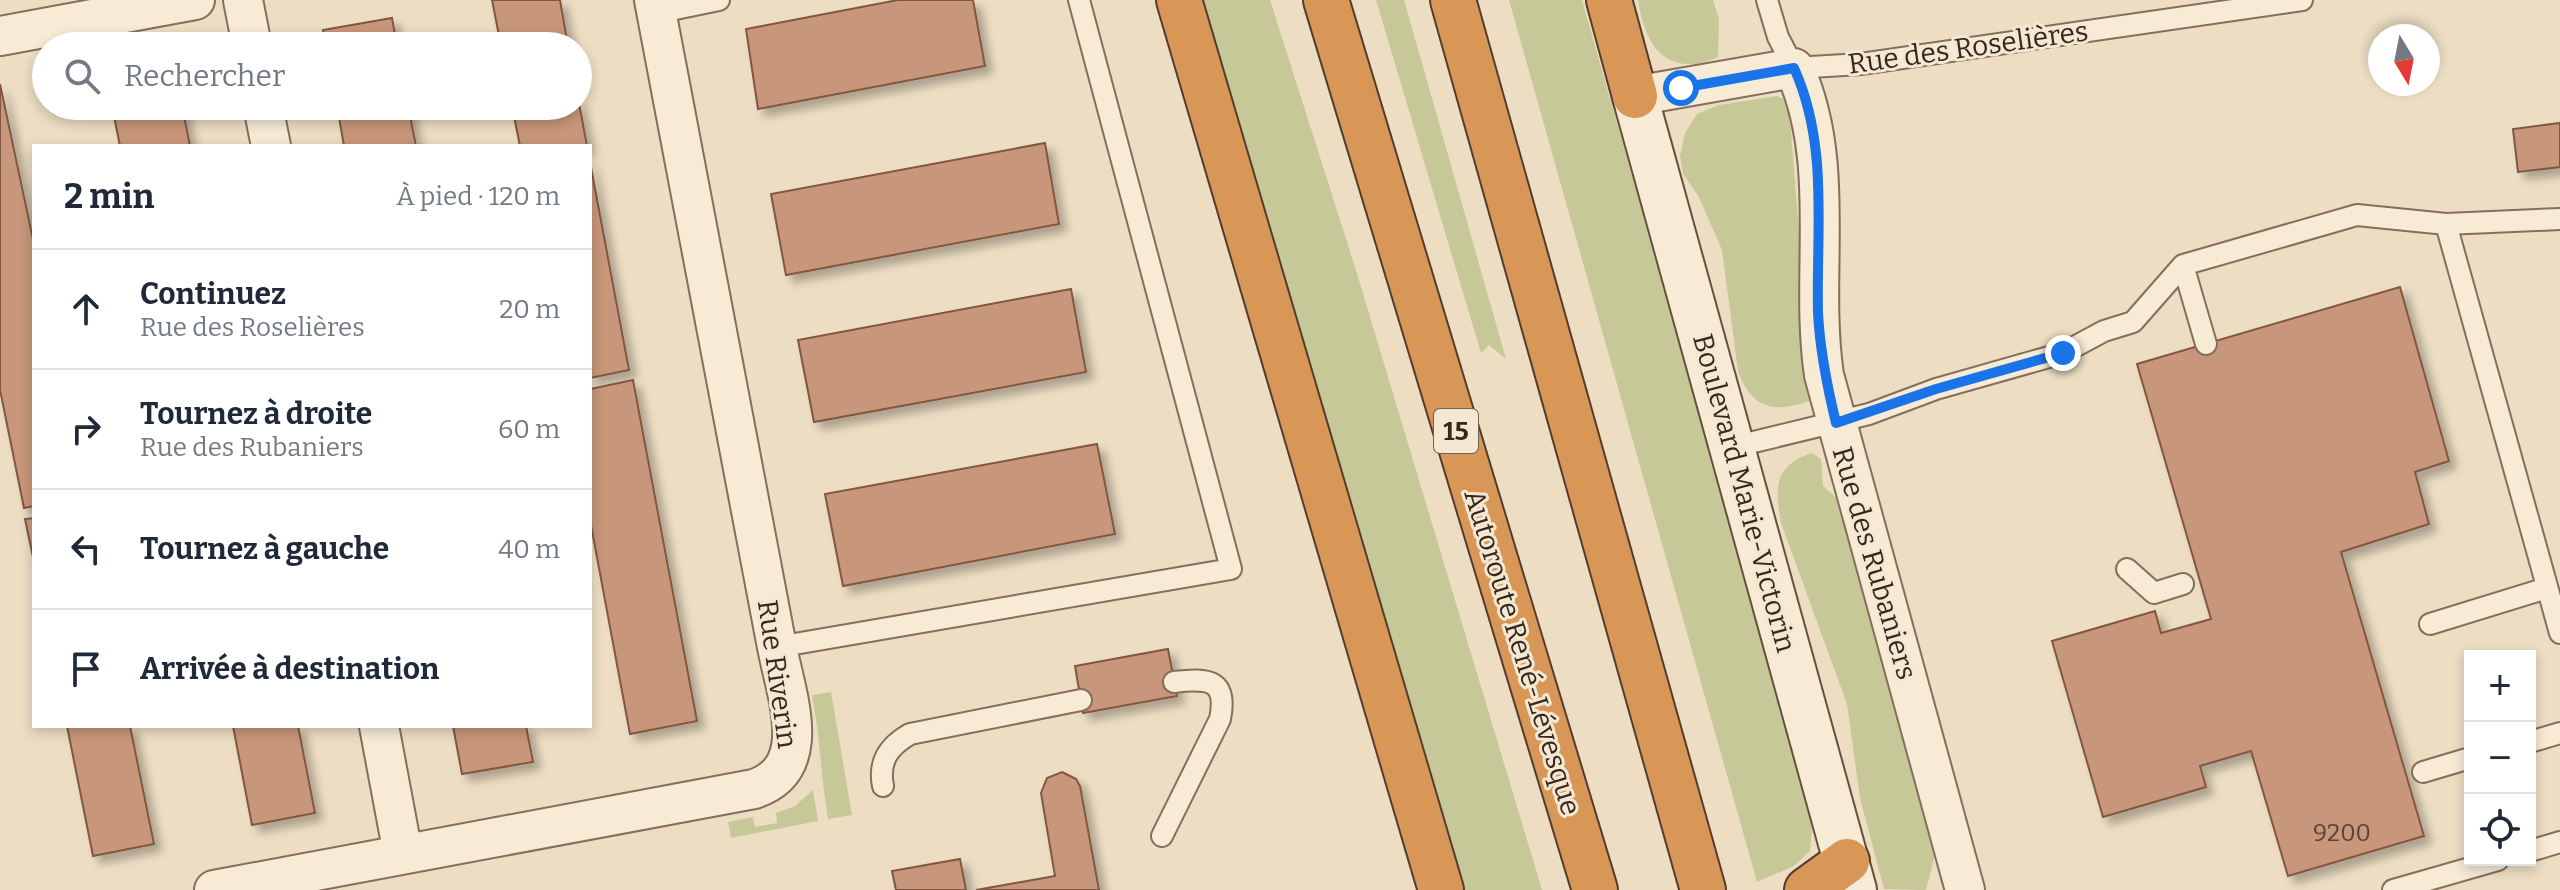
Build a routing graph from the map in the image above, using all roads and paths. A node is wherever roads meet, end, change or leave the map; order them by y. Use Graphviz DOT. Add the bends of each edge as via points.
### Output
graph roads {
  1 [pos="195,0"];
  2 [pos="243,0"];
  3 [pos="719,0"];
  4 [pos="1079,0"];
  5 [pos="1179,0"];
  6 [pos="1326,0"];
  7 [pos="1453,0"];
  8 [pos="1609,0"];
  9 [pos="1767,0"];
  10 [pos="2302,0"];
  11 [pos="655,6"];
  12 [pos="249,32"];
  13 [pos="0,36"];
  14 [pos="1794,68"];
  15 [pos="1635,96"];
  16 [pos="266,120"];
  17 [pos="271,144"];
  18 [pos="2560,219"];
  19 [pos="2446,224"];
  20 [pos="2183,265"];
  21 [pos="2206,344"];
  22 [pos="1836,423"];
  23 [pos="1733,447"];
  24 [pos="2127,569"];
  25 [pos="2183,584"];
  26 [pos="2547,588"];
  27 [pos="2430,624"];
  28 [pos="2560,633"];
  29 [pos="777,647"];
  30 [pos="1174,682"];
  31 [pos="1081,700"];
  32 [pos="379,728"];
  33 [pos="2560,733"];
  34 [pos="2536,740"];
  35 [pos="2464,760"];
  36 [pos="2423,772"];
  37 [pos="883,786"];
  38 [pos="1162,836"];
  39 [pos="2560,842"];
  40 [pos="2536,849"];
  41 [pos="403,854"];
  42 [pos="2477,866"];
  43 [pos="1850,875"];
  44 [pos="1591,876"];
  45 [pos="214,890"];
  46 [pos="1441,890"];
  47 [pos="1703,890"];
  48 [pos="1807,890"];
  49 [pos="1965,890"];
  50 [pos="2393,890"];
  1 -- 13 [label="street"];
  2 -- 12 [label="street"];
  3 -- 11 [label="lane"];
  4 -- 29 [label="lane" via="1231,569"];
  5 -- 46 [label="highway"];
  6 -- 44 [label="highway, Autoroute René-Lévesque / 15"];
  7 -- 47 [label="highway"];
  8 -- 15 [label="highway"];
  9 -- 14 [label="lane, Rue des Rubaniers"];
  10 -- 14 [label="lane, Rue des Roselières" via="1861,64"];
  11 -- 29 [label="street, Rue Riverin"];
  14 -- 15 [label="street, Rue des Roselières"];
  14 -- 22 [label="street, Rue des Rubaniers" via="1809,111 1820,187 1818,313 1824,375"];
  15 -- 23 [label="main road, Boulevard Marie-Victorin"];
  16 -- 17 [label="street"];
  18 -- 19 [label="lane"];
  19 -- 20 [label="lane" via="2357,215"];
  19 -- 26 [label="lane"];
  20 -- 21 [label="lane"];
  20 -- 22 [label="lane" via="2133,322 2063,353"];
  22 -- 23 [label="lane"];
  22 -- 49 [label="street, Rue des Rubaniers"];
  23 -- 43 [label="main road, Boulevard Marie-Victorin"];
  24 -- 25 [label="lane" via="2154,593"];
  26 -- 27 [label="lane"];
  26 -- 28 [label="lane"];
  29 -- 41 [label="street, Rue Riverin" via="794,746 789,764 772,781 754,789"];
  30 -- 38 [label="lane" via="1213,683 1223,702 1220,719"];
  31 -- 37 [label="lane" via="910,734 882,762"];
  32 -- 41 [label="street"];
  33 -- 34 [label="lane"];
  35 -- 36 [label="lane"];
  39 -- 40 [label="lane"];
  41 -- 45 [label="street, Rue Riverin"];
  42 -- 50 [label="lane"];
  43 -- 48 [label="highway"];
}
